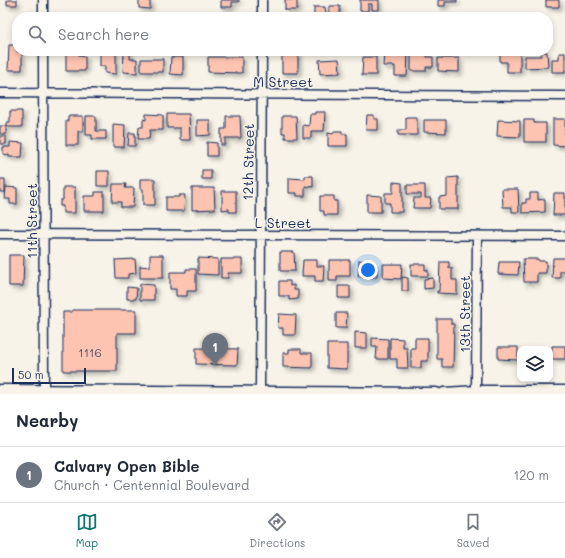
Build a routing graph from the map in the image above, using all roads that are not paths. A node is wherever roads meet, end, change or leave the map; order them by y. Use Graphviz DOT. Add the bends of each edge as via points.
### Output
graph roads {
  1 [pos="43,0"];
  2 [pos="262,0"];
  3 [pos="43,12"];
  4 [pos="262,12"];
  5 [pos="43,56"];
  6 [pos="262,56"];
  7 [pos="0,93"];
  8 [pos="44,93"];
  9 [pos="262,94"];
  10 [pos="565,96"];
  11 [pos="0,234"];
  12 [pos="43,234"];
  13 [pos="260,235"];
  14 [pos="477,236"];
  15 [pos="565,236"];
  16 [pos="0,391"];
  17 [pos="44,391"];
  18 [pos="476,392"];
  19 [pos="565,392"];
  20 [pos="260,394"];
  21 [pos="436,394"];
  22 [pos="444,394"];
  1 -- 3 [label="street"];
  2 -- 4 [label="street"];
  5 -- 8 [label="street, 11th Street"];
  6 -- 9 [label="street, 12th Street"];
  7 -- 8 [label="street, M Street"];
  8 -- 9 [label="street, M Street"];
  8 -- 12 [label="street, 11th Street"];
  9 -- 10 [label="street, M Street"];
  9 -- 13 [label="street, 12th Street"];
  11 -- 12 [label="street, L Street"];
  12 -- 13 [label="street, L Street"];
  12 -- 17 [label="street, 11th Street"];
  13 -- 14 [label="street, L Street"];
  13 -- 20 [label="street, 12th Street"];
  14 -- 15 [label="street, L Street"];
  14 -- 18 [label="street, 13th Street"];
  16 -- 17 [label="main road"];
  17 -- 20 [label="main road"];
  18 -- 19 [label="main road"];
  18 -- 22 [label="main road"];
  20 -- 21 [label="main road"];
}
